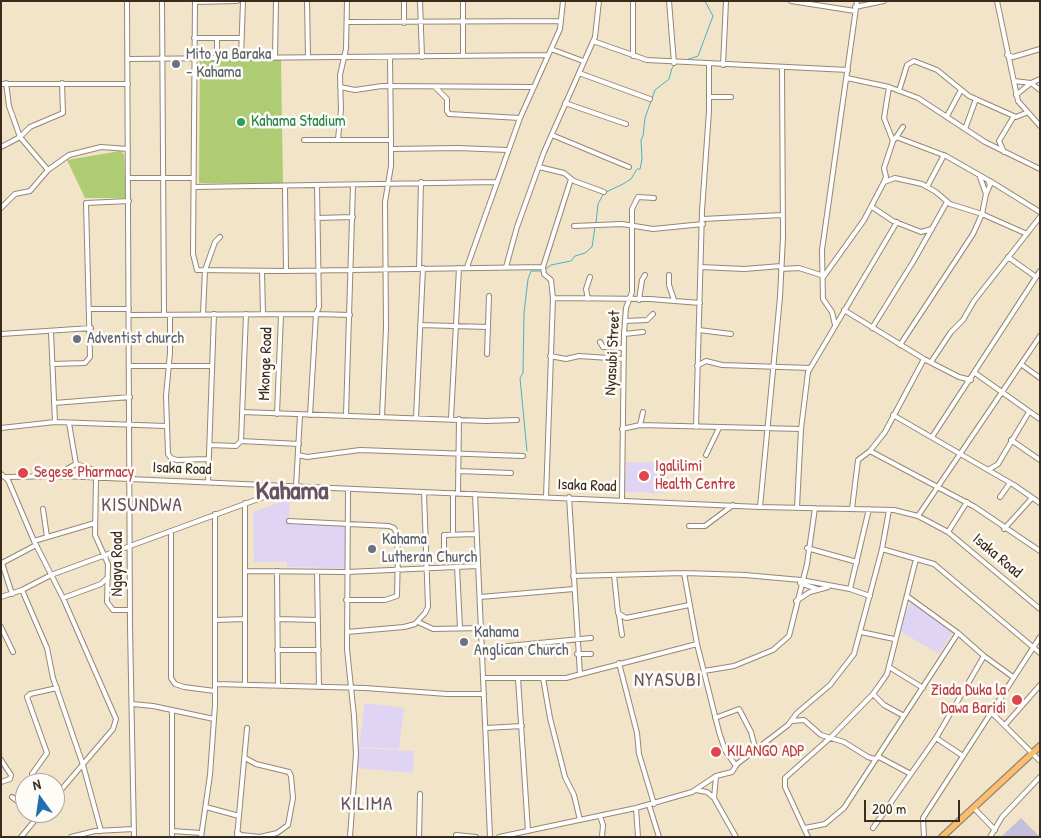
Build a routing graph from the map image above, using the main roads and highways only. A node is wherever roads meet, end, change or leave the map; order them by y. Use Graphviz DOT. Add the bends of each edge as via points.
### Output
graph roads {
  1 [pos="1040,746"];
  2 [pos="942,837"];
  1 -- 2 [label="highway"];
}
